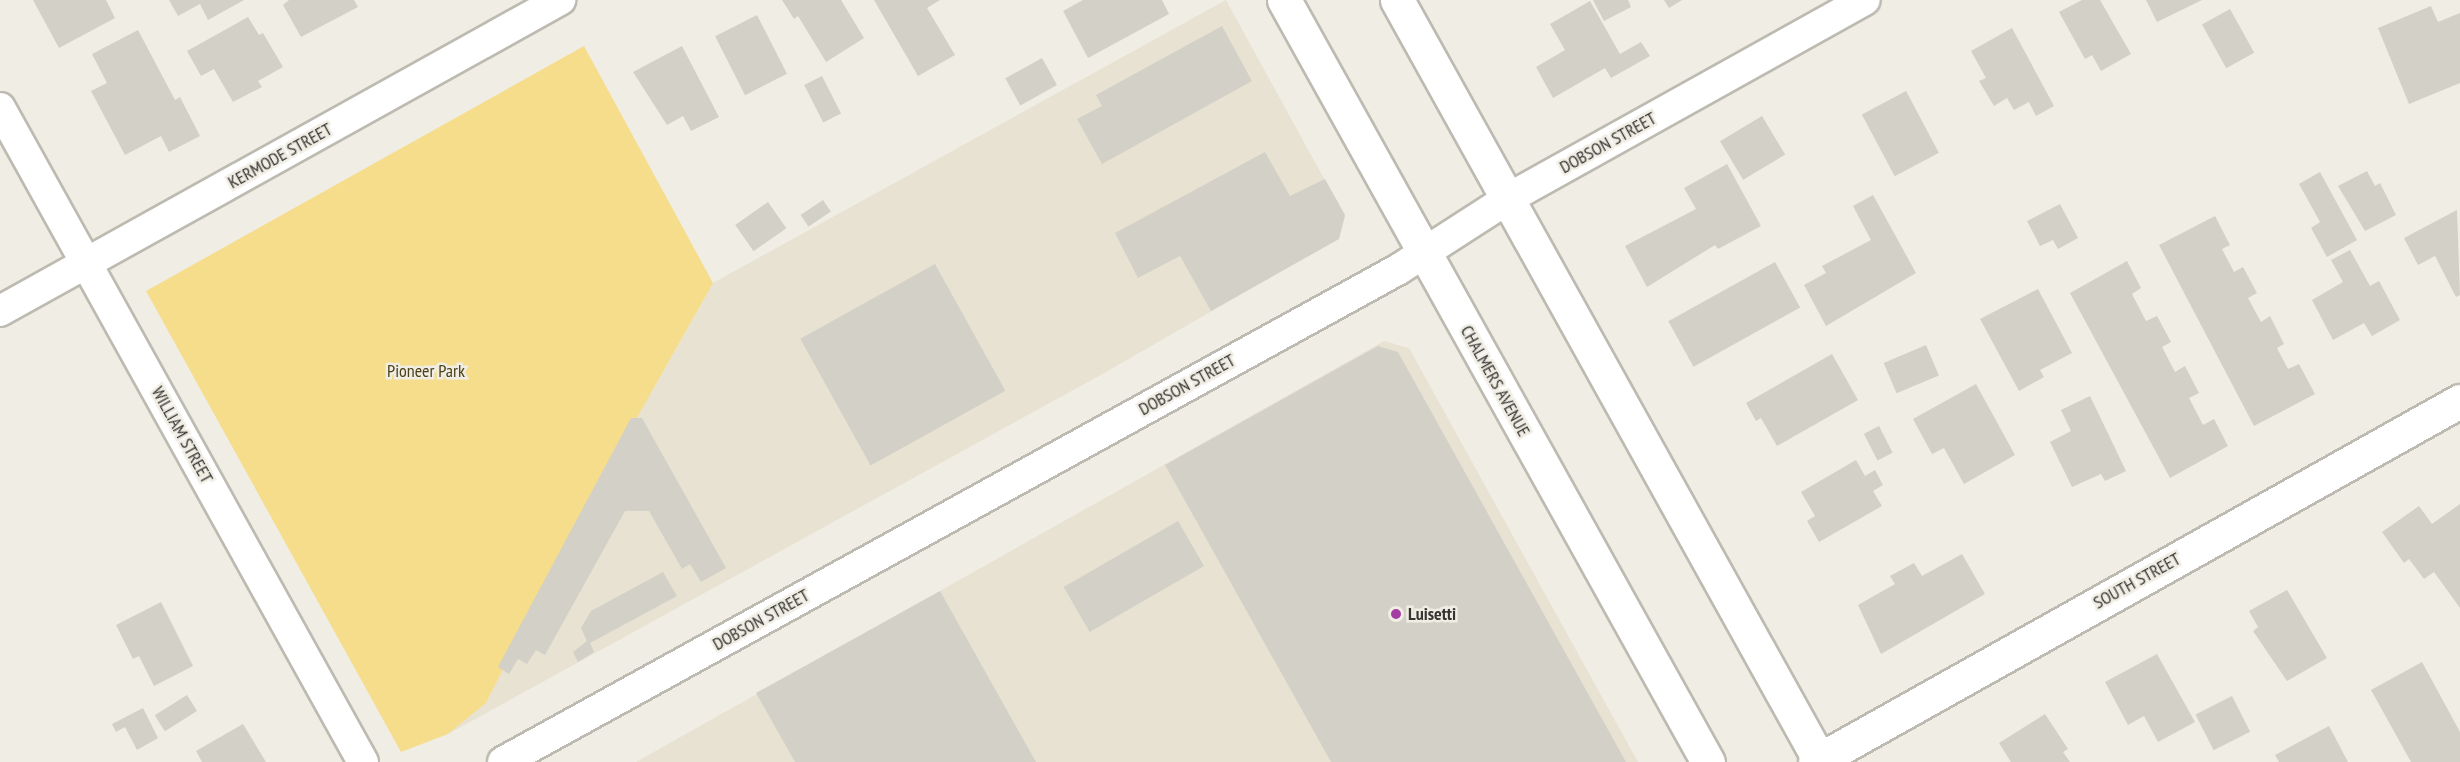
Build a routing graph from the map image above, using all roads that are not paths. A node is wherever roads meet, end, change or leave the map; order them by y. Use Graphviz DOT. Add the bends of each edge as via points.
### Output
graph roads {
  1 [pos="560,0"];
  2 [pos="1284,0"];
  3 [pos="1397,0"];
  4 [pos="1865,0"];
  5 [pos="0,108"];
  6 [pos="1509,198"];
  7 [pos="1423,253"];
  8 [pos="87,263"];
  9 [pos="0,310"];
  10 [pos="2460,401"];
  11 [pos="1818,761"];
  12 [pos="363,762"];
  13 [pos="503,762"];
  14 [pos="1708,762"];
  1 -- 8 [label="street, KERMODE STREET"];
  2 -- 7 [label="street, CHALMERS AVENUE"];
  3 -- 6 [label="street"];
  4 -- 6 [label="street, DOBSON STREET"];
  5 -- 8 [label="street, WILLIAM STREET"];
  6 -- 7 [label="street, DOBSON STREET"];
  6 -- 11 [label="street"];
  7 -- 13 [label="street, DOBSON STREET"];
  7 -- 14 [label="street, CHALMERS AVENUE"];
  8 -- 9 [label="street, KERMODE STREET"];
  8 -- 12 [label="street, WILLIAM STREET"];
  10 -- 11 [label="street, SOUTH STREET"];
}
